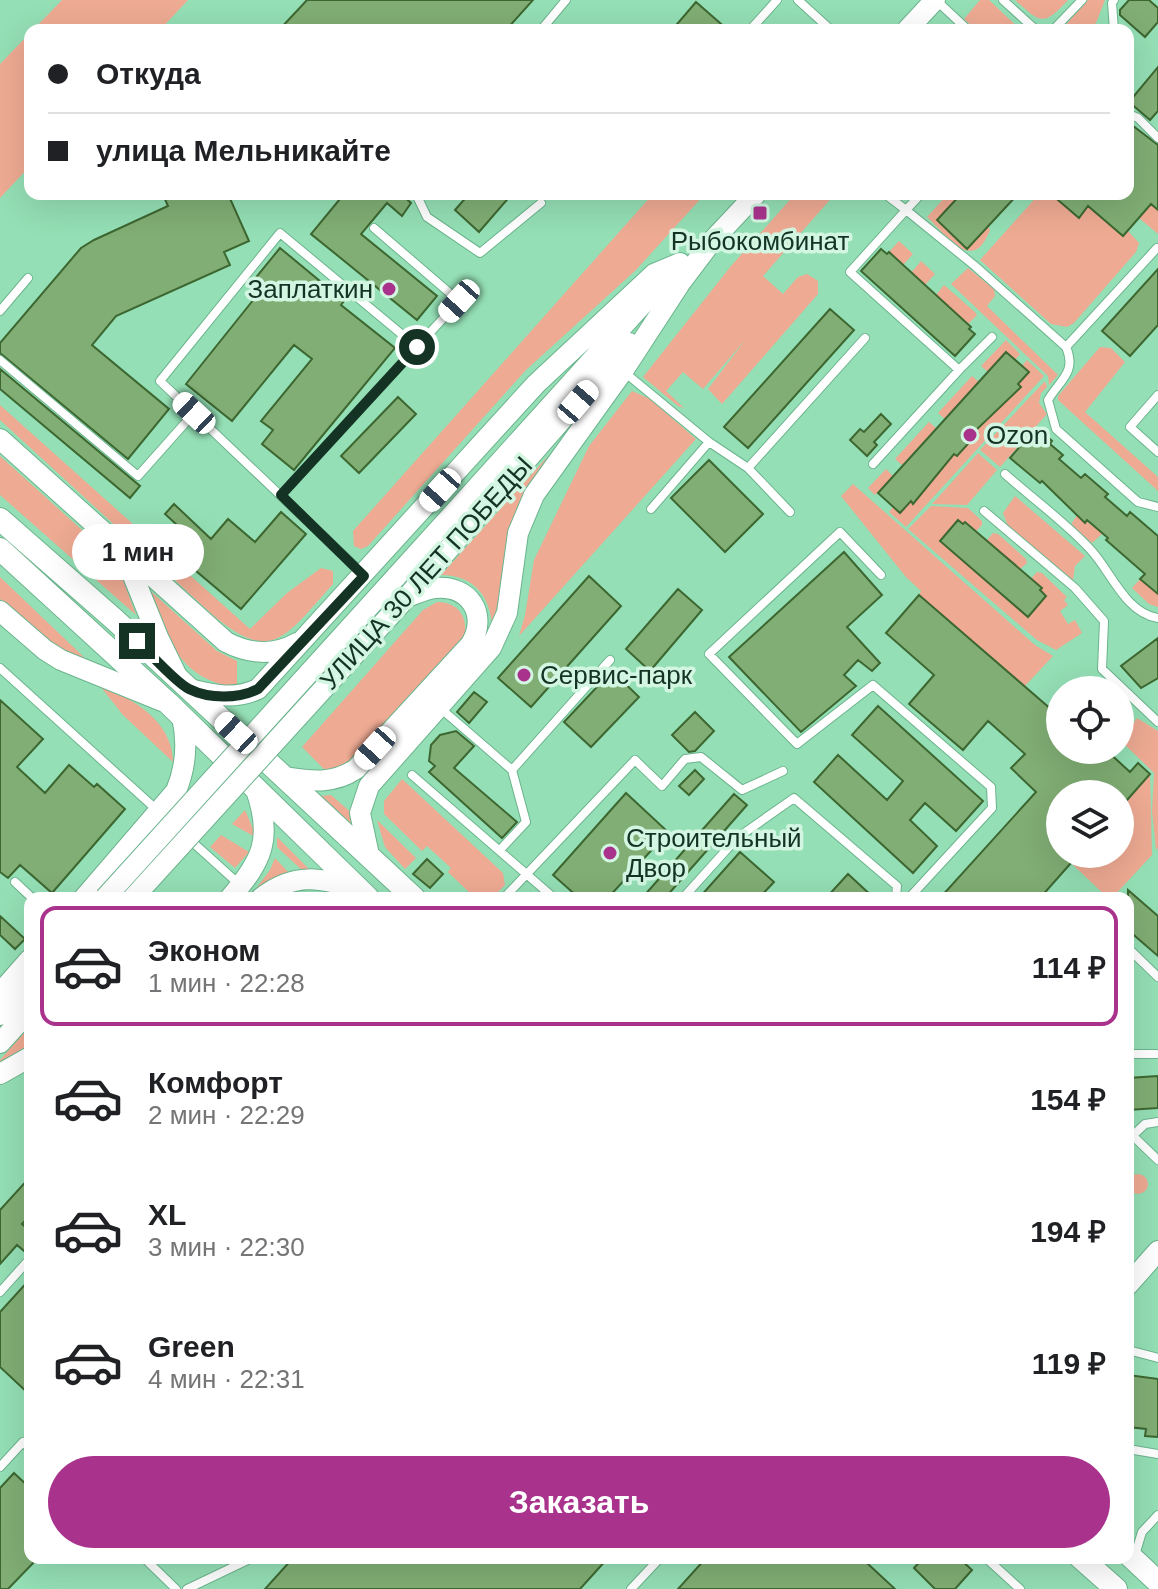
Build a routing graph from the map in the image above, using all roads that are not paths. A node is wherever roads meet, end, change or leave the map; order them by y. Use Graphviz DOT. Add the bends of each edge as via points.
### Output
graph roads {
  1 [pos="566,0"];
  2 [pos="777,0"];
  3 [pos="798,0"];
  4 [pos="935,0"];
  5 [pos="1003,0"];
  6 [pos="1082,0"];
  7 [pos="1114,0"];
  8 [pos="546,24"];
  9 [pos="755,24"];
  10 [pos="824,24"];
  11 [pos="913,24"];
  12 [pos="961,24"];
  13 [pos="1029,24"];
  14 [pos="1059,24"];
  15 [pos="1114,24"];
  16 [pos="1134,116"];
  17 [pos="1158,138"];
  18 [pos="419,200"];
  19 [pos="750,200"];
  20 [pos="893,200"];
  21 [pos="915,200"];
  22 [pos="541,203"];
  23 [pos="906,210"];
  24 [pos="374,228"];
  25 [pos="712,241"];
  26 [pos="1157,248"];
  27 [pos="680,263"];
  28 [pos="28,278"];
  29 [pos="679,285"];
  30 [pos="0,311"];
  31 [pos="992,337"];
  32 [pos="865,338"];
  33 [pos="417,347"];
  34 [pos="1066,347"];
  35 [pos="0,360"];
  36 [pos="959,370"];
  37 [pos="623,371"];
  38 [pos="1158,395"];
  39 [pos="194,413"];
  40 [pos="0,439"];
  41 [pos="709,442"];
  42 [pos="1158,452"];
  43 [pos="873,464"];
  44 [pos="748,468"];
  45 [pos="1005,474"];
  46 [pos="281,495"];
  47 [pos="1158,507"];
  48 [pos="651,509"];
  49 [pos="984,511"];
  50 [pos="790,512"];
  51 [pos="0,519"];
  52 [pos="0,549"];
  53 [pos="122,551"];
  54 [pos="881,575"];
  55 [pos="364,576"];
  56 [pos="406,598"];
  57 [pos="0,611"];
  58 [pos="1158,618"];
  59 [pos="310,634"];
  60 [pos="610,660"];
  61 [pos="0,668"];
  62 [pos="186,687"];
  63 [pos="439,707"];
  64 [pos="175,710"];
  65 [pos="1158,722"];
  66 [pos="512,770"];
  67 [pos="783,771"];
  68 [pos="412,775"];
  69 [pos="283,777"];
  70 [pos="256,790"];
  71 [pos="160,813"];
  72 [pos="500,850"];
  73 [pos="369,855"];
  74 [pos="528,875"];
  75 [pos="15,882"];
  76 [pos="26,892"];
  77 [pos="89,892"];
  78 [pos="110,892"];
  79 [pos="138,892"];
  80 [pos="235,892"];
  81 [pos="270,892"];
  82 [pos="358,892"];
  83 [pos="361,892"];
  84 [pos="408,892"];
  85 [pos="510,892"];
  86 [pos="547,892"];
  87 [pos="688,892"];
  88 [pos="896,892"];
  89 [pos="915,892"];
  90 [pos="1134,954"];
  91 [pos="24,966"];
  92 [pos="1158,977"];
  93 [pos="24,988"];
  94 [pos="0,993"];
  95 [pos="0,1015"];
  96 [pos="24,1017"];
  97 [pos="0,1043"];
  98 [pos="1134,1054"];
  99 [pos="1158,1054"];
  100 [pos="24,1060"];
  101 [pos="0,1074"];
  102 [pos="1158,1122"];
  103 [pos="1134,1134"];
  104 [pos="1134,1141"];
  105 [pos="1158,1160"];
  106 [pos="1158,1251"];
  107 [pos="24,1265"];
  108 [pos="1134,1278"];
  109 [pos="0,1292"];
  110 [pos="1134,1352"];
  111 [pos="1158,1358"];
  112 [pos="24,1443"];
  113 [pos="1134,1450"];
  114 [pos="1158,1454"];
  115 [pos="0,1467"];
  116 [pos="1158,1515"];
  117 [pos="1134,1550"];
  118 [pos="1134,1560"];
  119 [pos="150,1564"];
  120 [pos="240,1564"];
  121 [pos="654,1564"];
  122 [pos="993,1564"];
  123 [pos="1088,1564"];
  124 [pos="205,1582"];
  125 [pos="1158,1582"];
  126 [pos="176,1589"];
  127 [pos="187,1589"];
  128 [pos="213,1589"];
  129 [pos="631,1589"];
  130 [pos="1020,1589"];
  131 [pos="1116,1589"];
  1 -- 8 [label="lane"];
  2 -- 9 [label="lane"];
  3 -- 10 [label="lane"];
  4 -- 11 [label="street"];
  4 -- 12 [label="lane"];
  5 -- 13 [label="lane"];
  6 -- 14 [label="lane"];
  7 -- 15 [label="lane"];
  16 -- 17 [label="lane"];
  18 -- 22 [label="lane" via="427,217 480,253"];
  19 -- 25 [label="street, УЛИЦА 30 ЛЕТ ПОБЕДЫ"];
  20 -- 23 [label="lane"];
  21 -- 23 [label="lane"];
  23 -- 34 [label="lane"];
  23 -- 36 [label="lane" via="850,272"];
  24 -- 33 [label="lane" via="459,301"];
  25 -- 27 [label="street, УЛИЦА 30 ЛЕТ ПОБЕДЫ"];
  25 -- 29 [label="street, УЛИЦА 30 ЛЕТ ПОБЕДЫ"];
  26 -- 34 [label="lane"];
  27 -- 55 [label="street" via="654,274 536,384"];
  27 -- 78 [label="street, УЛИЦА 30 ЛЕТ ПОБЕДЫ, bridge"];
  28 -- 30 [label="lane"];
  29 -- 37 [label="street"];
  29 -- 56 [label="street, УЛИЦА 30 ЛЕТ ПОБЕДЫ"];
  31 -- 36 [label="lane"];
  32 -- 44 [label="lane"];
  33 -- 39 [label="lane" via="280,233 160,381"];
  33 -- 46 [label="lane"];
  34 -- 47 [label="lane" via="1070,368 1048,400 1052,423 1138,502"];
  35 -- 39 [label="lane" via="138,476"];
  36 -- 43 [label="lane"];
  37 -- 41 [label="lane"];
  37 -- 63 [label="street" via="534,495 518,533 501,630"];
  38 -- 42 [label="lane" via="1130,427"];
  39 -- 46 [label="lane"];
  40 -- 53 [label="street"];
  41 -- 44 [label="lane"];
  41 -- 48 [label="lane"];
  44 -- 50 [label="lane"];
  45 -- 58 [label="lane" via="1090,549 1145,616"];
  46 -- 55 [label="lane"];
  49 -- 65 [label="lane" via="1075,588 1104,621 1102,669"];
  51 -- 62 [label="main road"];
  52 -- 64 [label="main road"];
  53 -- 59 [label="street" via="236,647 281,650"];
  53 -- 62 [label="street" via="167,659"];
  54 -- 89 [label="lane" via="840,532 709,654 797,744 873,685 991,787 992,808"];
  55 -- 59 [label="street"];
  56 -- 69 [label="street" via="436,588 464,595 479,622 471,644 356,769 328,781"];
  56 -- 79 [label="street, УЛИЦА 30 ЛЕТ ПОБЕДЫ, bridge"];
  57 -- 64 [label="street" via="61,660"];
  59 -- 62 [label="street" via="249,694 217,696"];
  60 -- 66 [label="lane"];
  61 -- 71 [label="lane"];
  62 -- 69 [label="main road"];
  63 -- 66 [label="lane"];
  63 -- 73 [label="street" via="369,786 360,813"];
  64 -- 70 [label="main road"];
  64 -- 71 [label="street" via="186,756 183,776"];
  66 -- 72 [label="lane" via="526,822"];
  67 -- 74 [label="lane" via="742,790 701,757 685,759 662,786 635,760"];
  68 -- 72 [label="lane"];
  69 -- 73 [label="main road"];
  70 -- 80 [label="street" via="265,834 259,861"];
  70 -- 83 [label="main road"];
  71 -- 77 [label="street"];
  71 -- 80 [label="lane"];
  72 -- 74 [label="lane"];
  73 -- 84 [label="main road"];
  74 -- 85 [label="lane"];
  74 -- 86 [label="lane"];
  75 -- 76 [label="lane"];
  81 -- 82 [label="street" via="300,879 325,880"];
  87 -- 88 [label="lane" via="737,838 794,798 897,886"];
  90 -- 92 [label="lane"];
  91 -- 94 [label="street"];
  93 -- 95 [label="street"];
  96 -- 97 [label="street"];
  98 -- 99 [label="lane"];
  100 -- 101 [label="street"];
  102 -- 103 [label="lane" via="1145,1124"];
  104 -- 105 [label="lane"];
  106 -- 108 [label="street"];
  107 -- 109 [label="lane"];
  110 -- 111 [label="lane"];
  112 -- 115 [label="lane"];
  113 -- 114 [label="lane"];
  116 -- 117 [label="lane"];
  118 -- 125 [label="main road"];
  119 -- 126 [label="lane"];
  120 -- 124 [label="lane"];
  121 -- 129 [label="lane"];
  122 -- 130 [label="lane"];
  123 -- 131 [label="main road"];
  124 -- 127 [label="lane"];
  124 -- 128 [label="lane"];
}
